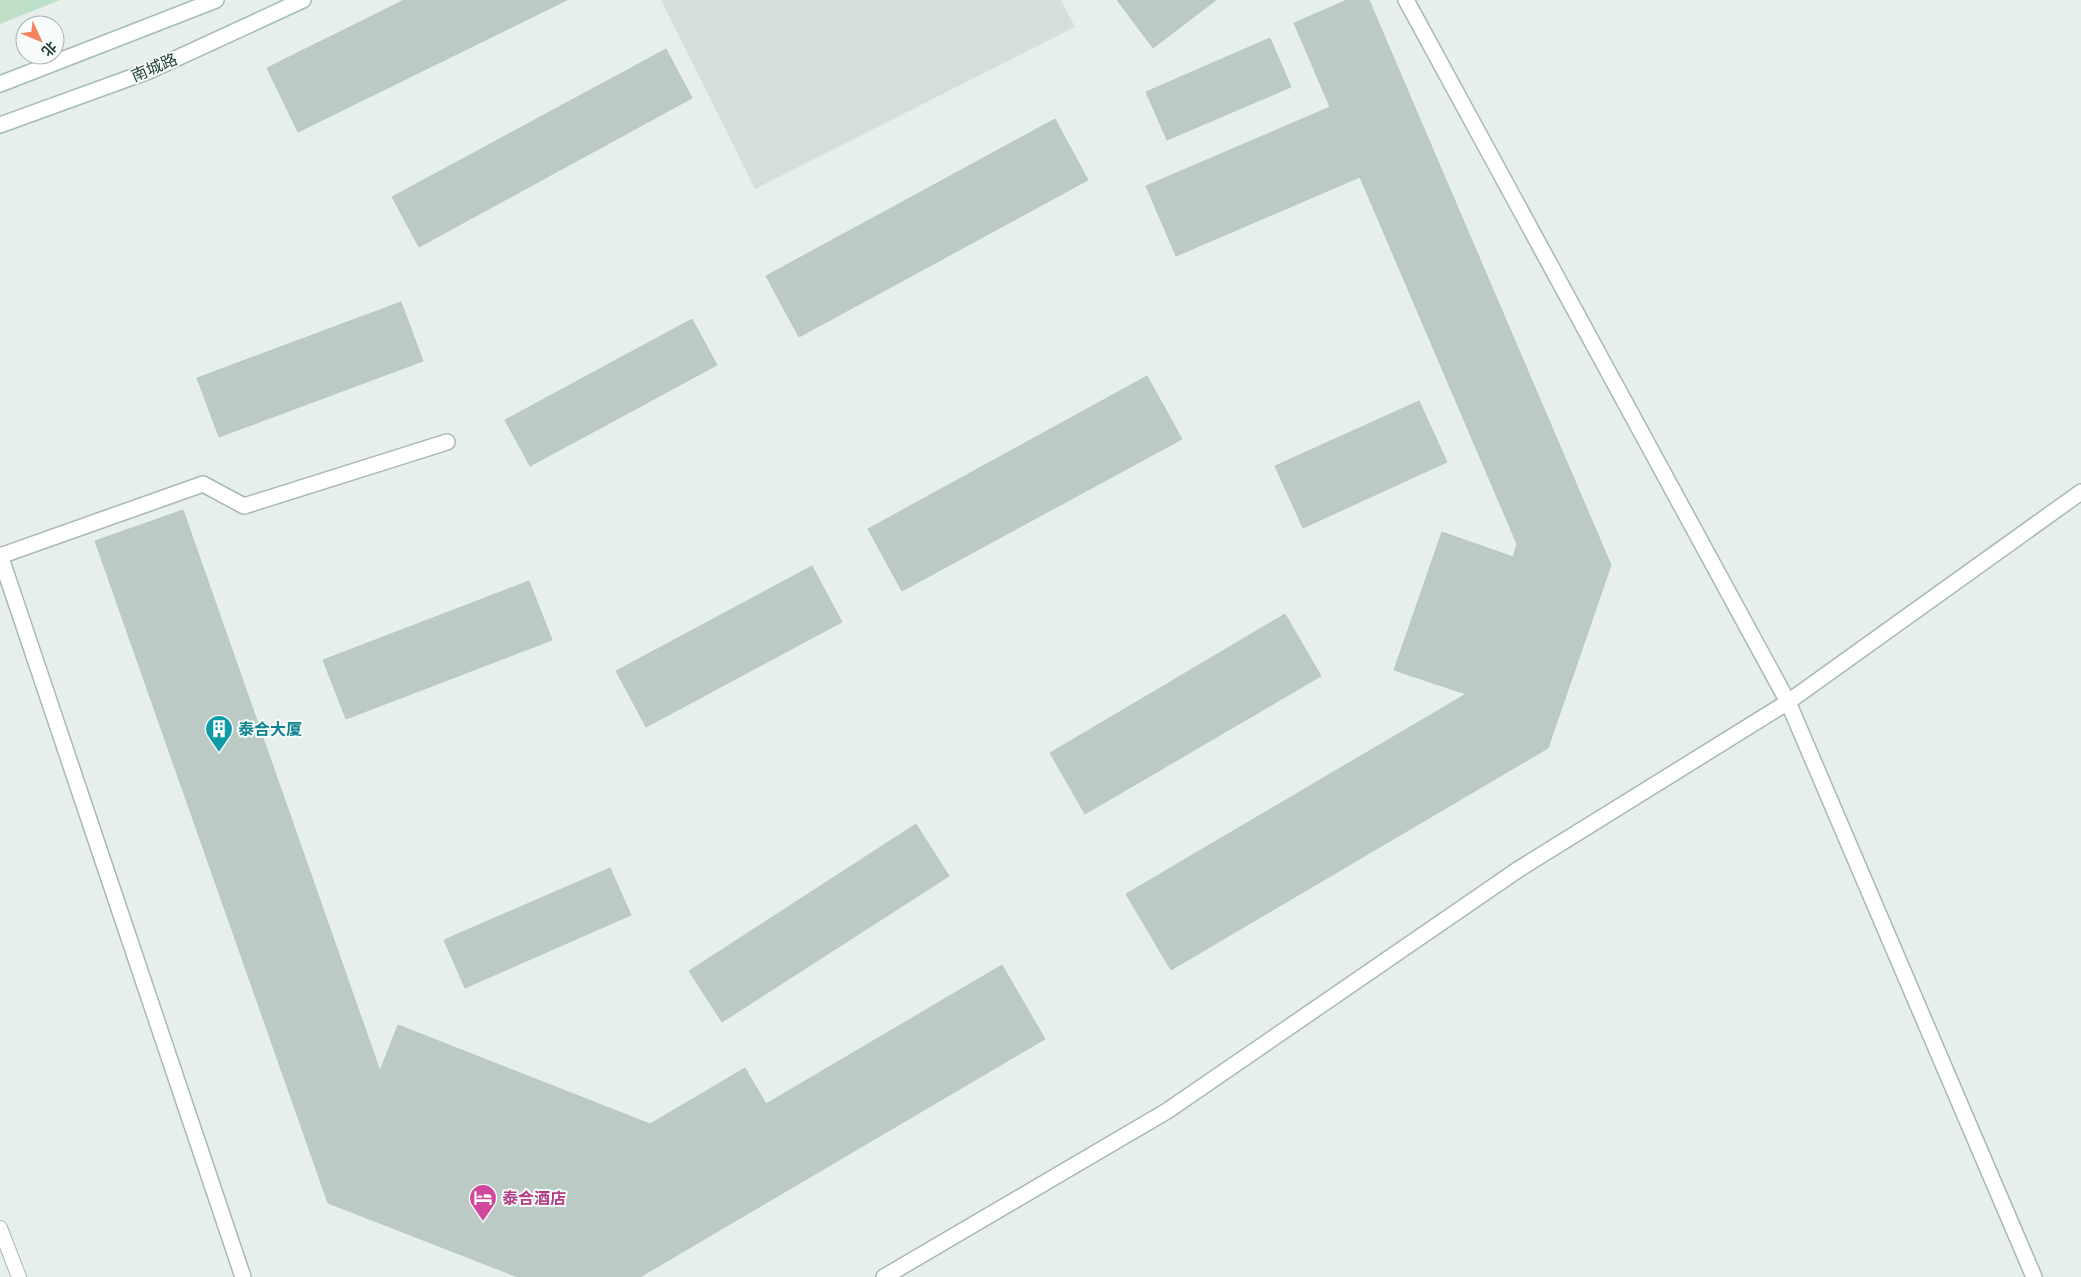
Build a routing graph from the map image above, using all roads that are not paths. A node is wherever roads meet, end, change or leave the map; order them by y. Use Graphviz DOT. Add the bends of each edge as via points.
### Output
graph roads {
  1 [pos="216,0"];
  2 [pos="304,0"];
  3 [pos="1406,0"];
  4 [pos="0,84"];
  5 [pos="0,126"];
  6 [pos="447,442"];
  7 [pos="2081,492"];
  8 [pos="0,555"];
  9 [pos="1788,702"];
  10 [pos="0,1228"];
  11 [pos="19,1277"];
  12 [pos="243,1277"];
  13 [pos="884,1277"];
  14 [pos="2034,1277"];
  1 -- 4 [label="street"];
  2 -- 5 [label="street, 南城路" via="149,71"];
  3 -- 9 [label="street"];
  6 -- 8 [label="street" via="244,506 203,484"];
  7 -- 9 [label="street"];
  8 -- 12 [label="street"];
  9 -- 13 [label="street" via="1519,869 1167,1111"];
  9 -- 14 [label="street"];
  10 -- 11 [label="lane"];
}
